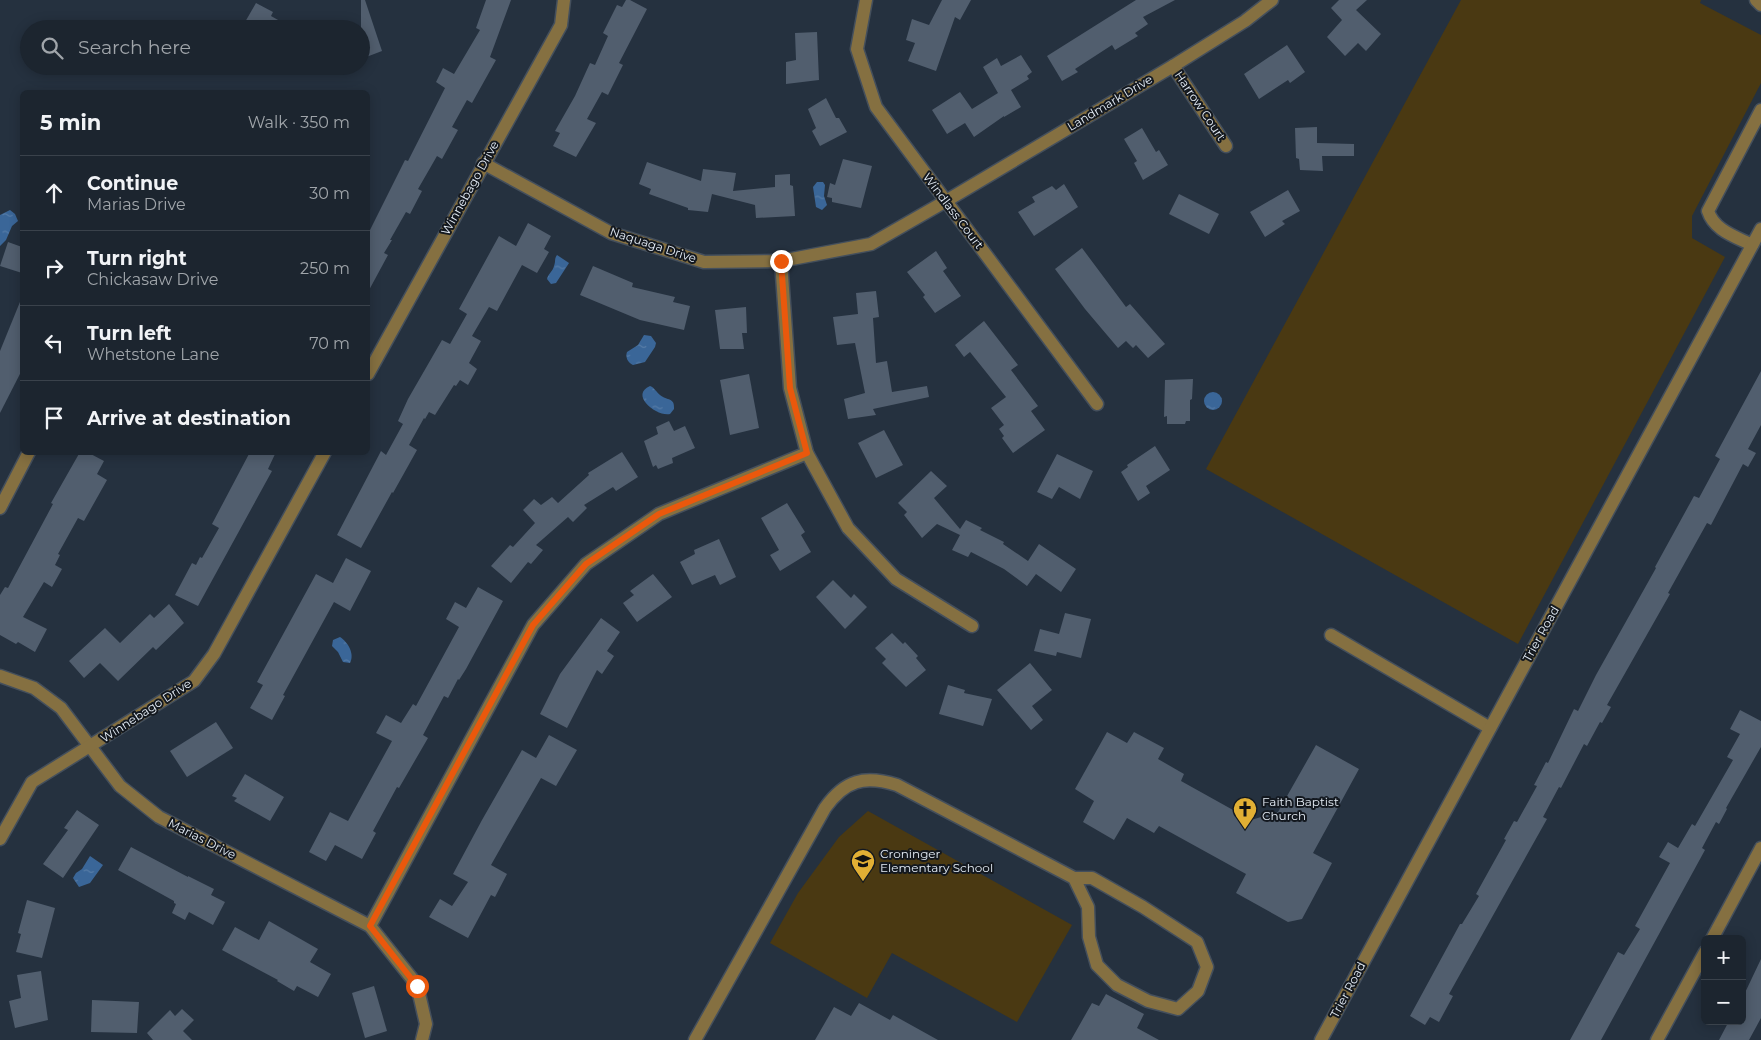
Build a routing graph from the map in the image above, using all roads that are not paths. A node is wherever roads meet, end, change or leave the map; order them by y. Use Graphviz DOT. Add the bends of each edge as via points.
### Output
graph roads {
  1 [pos="564,0"];
  2 [pos="866,0"];
  3 [pos="1272,0"];
  4 [pos="1756,0"];
  5 [pos="1761,5"];
  6 [pos="1173,66"];
  7 [pos="1761,110"];
  8 [pos="1226,146"];
  9 [pos="483,163"];
  10 [pos="946,202"];
  11 [pos="1761,228"];
  12 [pos="1752,245"];
  13 [pos="781,261"];
  14 [pos="370,370"];
  15 [pos="1097,404"];
  16 [pos="807,453"];
  17 [pos="27,455"];
  18 [pos="323,455"];
  19 [pos="0,508"];
  20 [pos="972,626"];
  21 [pos="1330,635"];
  22 [pos="0,676"];
  23 [pos="1490,728"];
  24 [pos="91,746"];
  25 [pos="0,839"];
  26 [pos="1761,848"];
  27 [pos="1074,878"];
  28 [pos="370,926"];
  29 [pos="1714,935"];
  30 [pos="1701,959"];
  31 [pos="422,1040"];
  32 [pos="695,1040"];
  33 [pos="1321,1040"];
  34 [pos="1657,1040"];
  1 -- 9 [label="street, Winnebago Drive" via="561,25"];
  2 -- 10 [label="street, Windlass Court" via="857,49 876,107"];
  3 -- 6 [label="street, Landmark Drive"];
  4 -- 5 [label="street"];
  6 -- 8 [label="street, Harrow Court"];
  6 -- 10 [label="street, Landmark Drive"];
  7 -- 12 [label="street" via="1708,211 1711,221"];
  9 -- 13 [label="street, Naquaga Drive" via="611,233 704,262"];
  9 -- 14 [label="street, Winnebago Drive"];
  10 -- 13 [label="street, Naquaga Drive" via="871,244"];
  10 -- 15 [label="street, Windlass Court"];
  11 -- 12 [label="street, Trier Road"];
  12 -- 23 [label="street, Trier Road"];
  13 -- 16 [label="street" via="790,388"];
  16 -- 20 [label="street" via="848,528 896,579"];
  16 -- 28 [label="street" via="659,514 586,564 533,625"];
  17 -- 19 [label="street"];
  18 -- 24 [label="street, Winnebago Drive" via="214,654 194,681"];
  21 -- 23 [label="street"];
  22 -- 24 [label="street, Marias Drive" via="34,688 61,708"];
  23 -- 33 [label="street, Trier Road"];
  24 -- 25 [label="street, Winnebago Drive" via="32,782"];
  24 -- 28 [label="street, Marias Drive" via="120,786 159,817"];
  26 -- 29 [label="street"];
  27 -- 27 [label="street" via="1088,907 1090,937 1097,965 1117,985 1148,1001 1178,1009 1198,991 1207,967 1197,942 1092,878"];
  27 -- 32 [label="street" via="897,784 879,779 852,784 837,793 825,808"];
  28 -- 31 [label="street, Marias Drive" via="417,986 426,1024"];
  30 -- 34 [label="street"];
}
